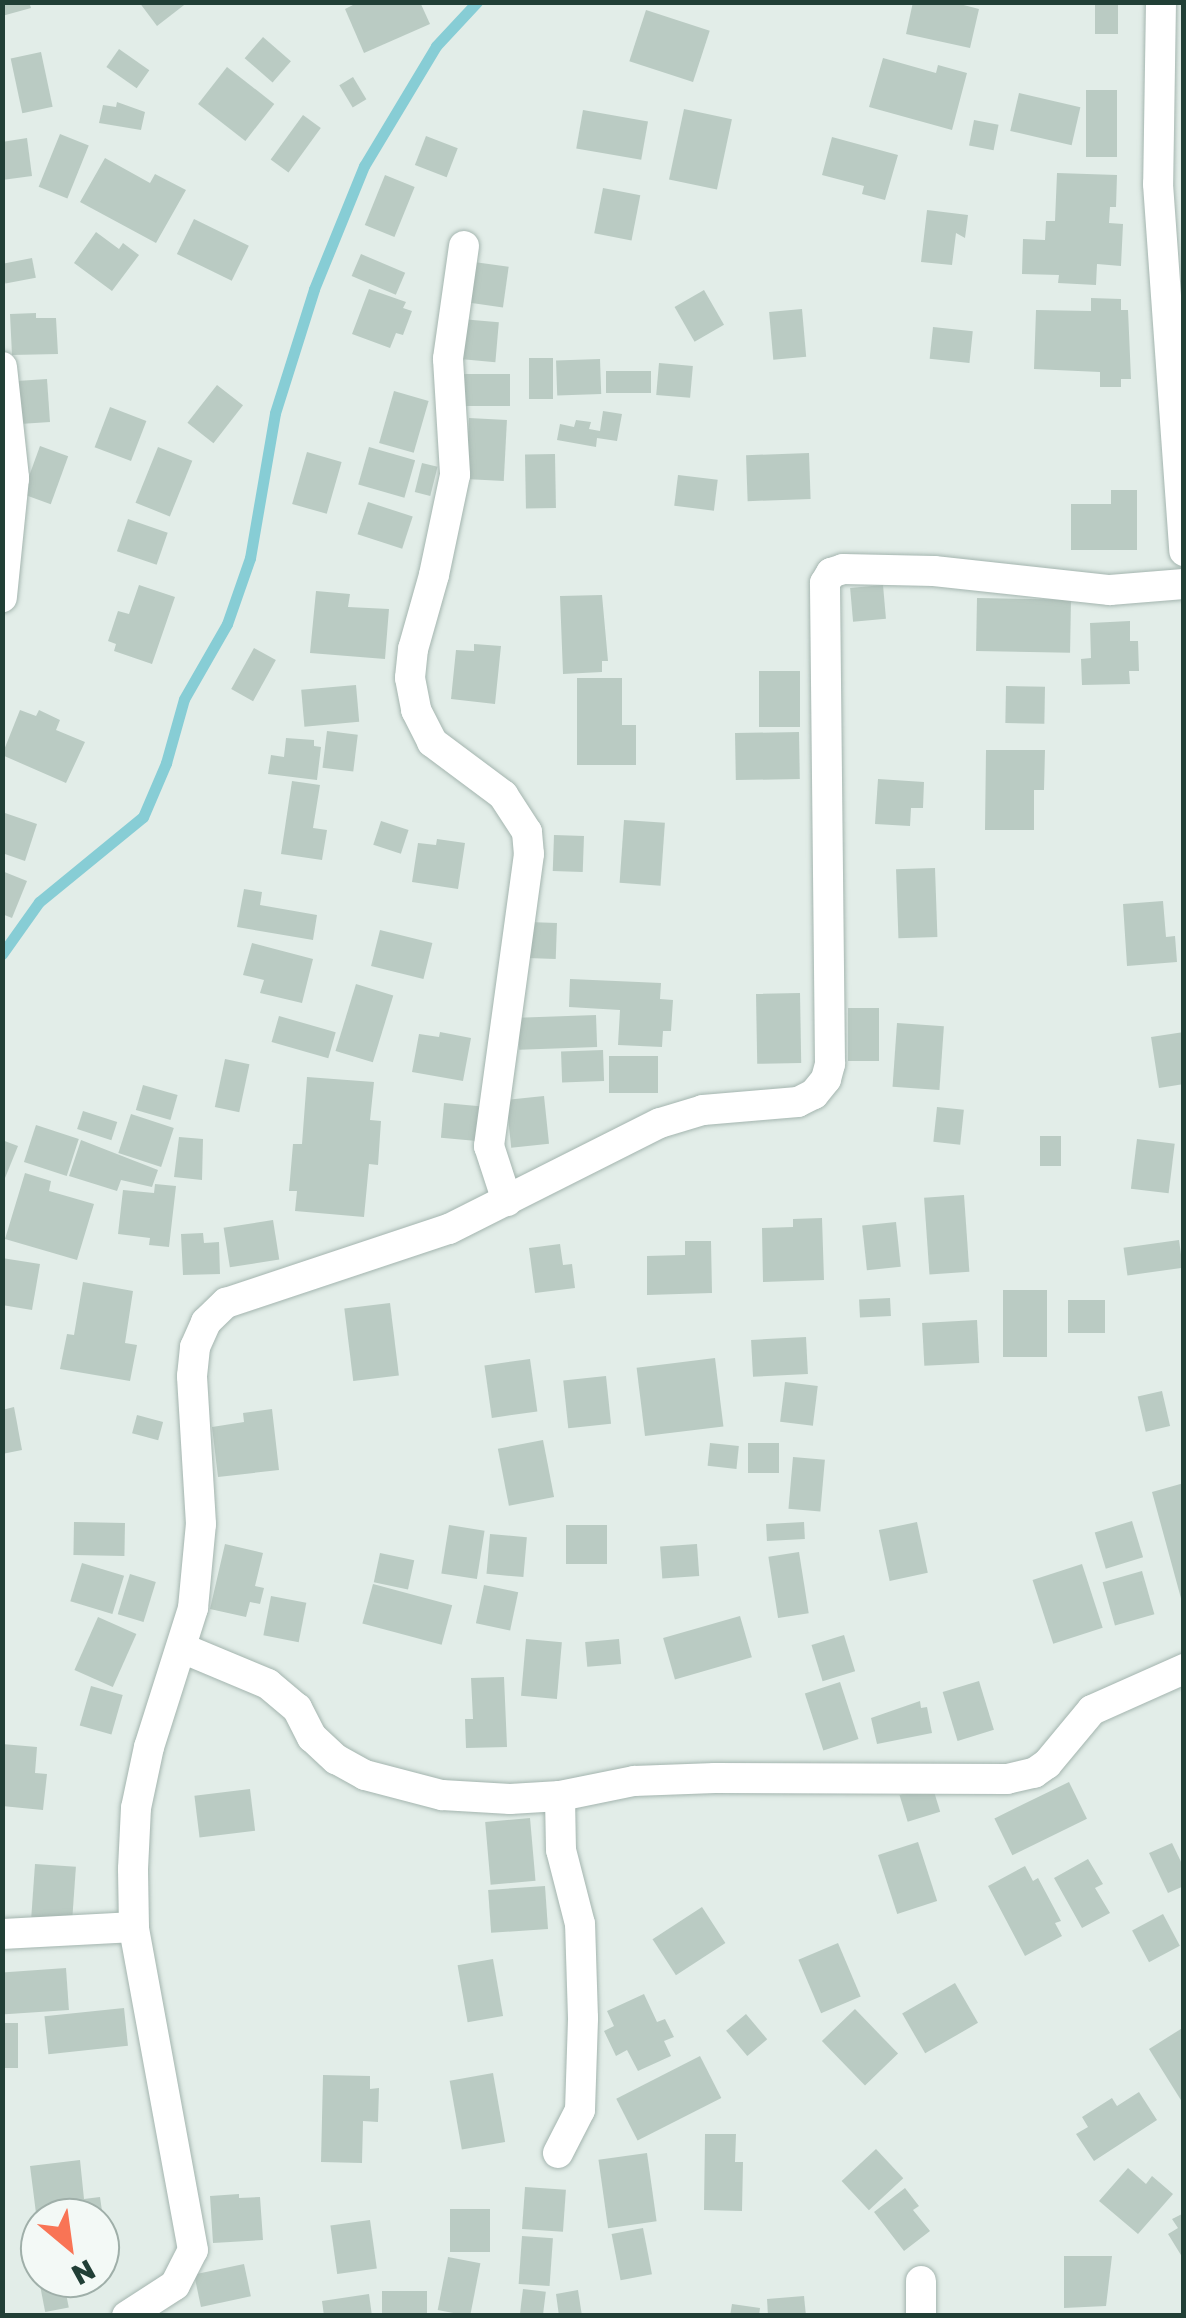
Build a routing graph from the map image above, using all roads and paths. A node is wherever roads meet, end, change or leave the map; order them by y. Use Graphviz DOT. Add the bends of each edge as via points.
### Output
graph roads {
  1 [pos="1162,2"];
  2 [pos="464,246"];
  3 [pos="2,367"];
  4 [pos="6,437"];
  5 [pos="1179,460"];
  6 [pos="1184,551"];
  7 [pos="1184,584"];
  8 [pos="2,598"];
  9 [pos="506,1201"];
  10 [pos="182,1648"];
  11 [pos="1184,1669"];
  12 [pos="560,1796"];
  13 [pos="134,1927"];
  14 [pos="2,1934"];
  15 [pos="558,2153"];
  16 [pos="921,2281"];
  17 [pos="126,2316"];
  18 [pos="921,2316"];
  1 -- 5 [label="street" via="1158,184"];
  2 -- 9 [label="street" via="448,359 455,475 410,678 432,742 502,795 528,832 489,1146"];
  3 -- 4 [label="street"];
  4 -- 8 [label="street" via="13,498"];
  5 -- 6 [label="street"];
  7 -- 9 [label="street" via="1110,590 934,571 831,574 825,583 826,1079 798,1102 703,1110 660,1123"];
  9 -- 10 [label="street" via="397,1248 226,1303 206,1322 192,1376 201,1524"];
  10 -- 12 [label="street" via="268,1684 297,1708 312,1738 365,1775 442,1794"];
  10 -- 13 [label="street" via="136,1808"];
  11 -- 12 [label="street" via="1092,1710 1046,1764 1007,1779 634,1781"];
  12 -- 15 [label="street" via="561,1850 580,1924 582,2018 580,2110"];
  13 -- 14 [label="street"];
  13 -- 17 [label="street" via="193,2250 175,2284"];
  16 -- 18 [label="street"];
}
